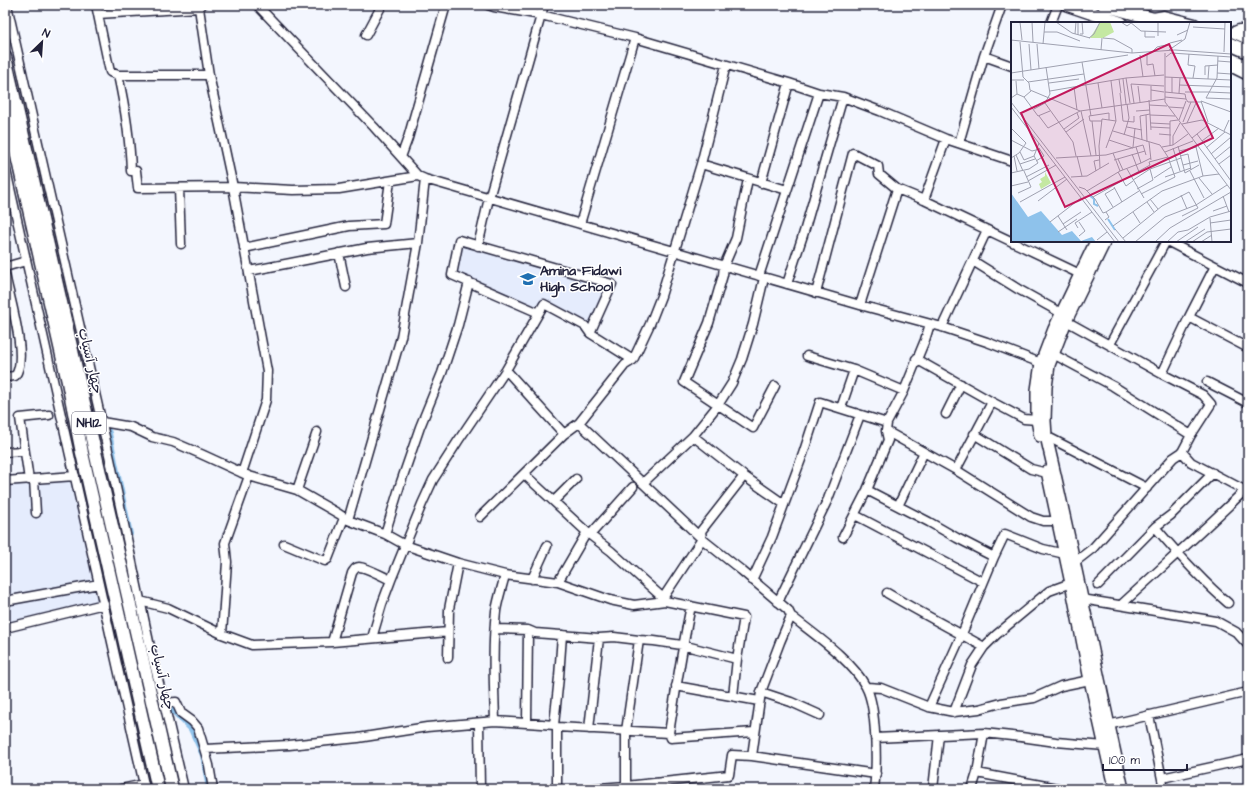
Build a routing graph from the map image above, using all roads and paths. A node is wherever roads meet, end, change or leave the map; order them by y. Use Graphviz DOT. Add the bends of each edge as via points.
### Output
graph roads {
  1 [pos="7,5"];
  2 [pos="96,5"];
  3 [pos="257,5"];
  4 [pos="382,5"];
  5 [pos="446,5"];
  6 [pos="544,5"];
  7 [pos="1002,5"];
  8 [pos="1058,5"];
  9 [pos="1068,5"];
  10 [pos="201,6"];
  11 [pos="492,6"];
  12 [pos="1107,6"];
  13 [pos="98,14"];
  14 [pos="541,15"];
  15 [pos="1152,18"];
  16 [pos="1051,22"];
  17 [pos="1118,22"];
  18 [pos="1165,22"];
  19 [pos="1191,22"];
  20 [pos="1248,27"];
  21 [pos="1231,32"];
  22 [pos="1231,32"];
  23 [pos="366,35"];
  24 [pos="635,38"];
  25 [pos="1248,40"];
  26 [pos="1231,44"];
  27 [pos="1248,52"];
  28 [pos="984,56"];
  29 [pos="5,57"];
  30 [pos="1231,59"];
  31 [pos="726,65"];
  32 [pos="1011,66"];
  33 [pos="1248,66"];
  34 [pos="1231,68"];
  35 [pos="118,75"];
  36 [pos="209,75"];
  37 [pos="1248,76"];
  38 [pos="789,83"];
  39 [pos="819,93"];
  40 [pos="842,97"];
  41 [pos="5,103"];
  42 [pos="946,139"];
  43 [pos="959,143"];
  44 [pos="401,157"];
  45 [pos="1011,161"];
  46 [pos="701,164"];
  47 [pos="5,166"];
  48 [pos="422,178"];
  49 [pos="748,179"];
  50 [pos="390,181"];
  51 [pos="761,183"];
  52 [pos="233,186"];
  53 [pos="179,188"];
  54 [pos="897,189"];
  55 [pos="787,190"];
  56 [pos="489,198"];
  57 [pos="924,200"];
  58 [pos="580,224"];
  59 [pos="987,230"];
  60 [pos="1011,241"];
  61 [pos="1012,242"];
  62 [pos="1096,242"];
  63 [pos="1104,242"];
  64 [pos="1165,242"];
  65 [pos="1168,242"];
  66 [pos="418,243"];
  67 [pos="182,244"];
  68 [pos="478,246"];
  69 [pos="244,248"];
  70 [pos="674,252"];
  71 [pos="339,253"];
  72 [pos="26,261"];
  73 [pos="972,261"];
  74 [pos="724,266"];
  75 [pos="1216,266"];
  76 [pos="5,267"];
  77 [pos="249,271"];
  78 [pos="5,274"];
  79 [pos="1080,274"];
  80 [pos="762,277"];
  81 [pos="469,282"];
  82 [pos="1248,283"];
  83 [pos="787,284"];
  84 [pos="346,287"];
  85 [pos="816,293"];
  86 [pos="860,305"];
  87 [pos="9,308"];
  88 [pos="539,313"];
  89 [pos="1063,317"];
  90 [pos="1189,317"];
  91 [pos="930,324"];
  92 [pos="942,327"];
  93 [pos="590,333"];
  94 [pos="1110,344"];
  95 [pos="1248,348"];
  96 [pos="1053,354"];
  97 [pos="807,356"];
  98 [pos="916,359"];
  99 [pos="633,360"];
  100 [pos="1045,364"];
  101 [pos="506,370"];
  102 [pos="854,370"];
  103 [pos="1162,374"];
  104 [pos="5,377"];
  105 [pos="73,382"];
  106 [pos="1207,382"];
  107 [pos="961,384"];
  108 [pos="775,386"];
  109 [pos="904,391"];
  110 [pos="992,402"];
  111 [pos="1248,403"];
  112 [pos="718,405"];
  113 [pos="841,408"];
  114 [pos="49,414"];
  115 [pos="946,414"];
  116 [pos="860,415"];
  117 [pos="1037,420"];
  118 [pos="102,422"];
  119 [pos="579,423"];
  120 [pos="887,427"];
  121 [pos="317,432"];
  122 [pos="564,434"];
  123 [pos="974,434"];
  124 [pos="1191,435"];
  125 [pos="693,436"];
  126 [pos="1046,436"];
  127 [pos="24,451"];
  128 [pos="5,452"];
  129 [pos="924,452"];
  130 [pos="1182,452"];
  131 [pos="956,470"];
  132 [pos="1047,473"];
  133 [pos="1213,473"];
  134 [pos="245,474"];
  135 [pos="524,474"];
  136 [pos="75,476"];
  137 [pos="744,476"];
  138 [pos="31,479"];
  139 [pos="576,479"];
  140 [pos="5,481"];
  141 [pos="643,483"];
  142 [pos="633,487"];
  143 [pos="1147,488"];
  144 [pos="297,490"];
  145 [pos="867,490"];
  146 [pos="1246,492"];
  147 [pos="554,501"];
  148 [pos="784,504"];
  149 [pos="898,506"];
  150 [pos="36,513"];
  151 [pos="855,515"];
  152 [pos="480,517"];
  153 [pos="346,519"];
  154 [pos="1058,521"];
  155 [pos="1155,527"];
  156 [pos="589,533"];
  157 [pos="385,534"];
  158 [pos="843,537"];
  159 [pos="702,540"];
  160 [pos="284,544"];
  161 [pos="405,545"];
  162 [pos="547,546"];
  163 [pos="1177,553"];
  164 [pos="1065,554"];
  165 [pos="994,557"];
  166 [pos="1075,562"];
  167 [pos="458,563"];
  168 [pos="505,575"];
  169 [pos="532,579"];
  170 [pos="391,580"];
  171 [pos="752,580"];
  172 [pos="558,582"];
  173 [pos="983,582"];
  174 [pos="1071,583"];
  175 [pos="99,584"];
  176 [pos="1098,585"];
  177 [pos="887,593"];
  178 [pos="664,599"];
  179 [pos="1082,599"];
  180 [pos="5,601"];
  181 [pos="143,602"];
  182 [pos="778,602"];
  183 [pos="1228,603"];
  184 [pos="104,604"];
  185 [pos="1121,605"];
  186 [pos="691,606"];
  187 [pos="791,616"];
  188 [pos="5,628"];
  189 [pos="495,629"];
  190 [pos="528,630"];
  191 [pos="448,632"];
  192 [pos="222,634"];
  193 [pos="962,634"];
  194 [pos="562,635"];
  195 [pos="372,638"];
  196 [pos="599,638"];
  197 [pos="639,640"];
  198 [pos="332,642"];
  199 [pos="682,645"];
  200 [pos="1248,645"];
  201 [pos="984,647"];
  202 [pos="448,658"];
  203 [pos="737,659"];
  204 [pos="1090,680"];
  205 [pos="676,686"];
  206 [pos="867,687"];
  207 [pos="761,692"];
  208 [pos="1248,692"];
  209 [pos="733,696"];
  210 [pos="759,701"];
  211 [pos="168,703"];
  212 [pos="929,707"];
  213 [pos="954,712"];
  214 [pos="820,715"];
  215 [pos="1149,715"];
  216 [pos="495,722"];
  217 [pos="479,723"];
  218 [pos="528,723"];
  219 [pos="1108,725"];
  220 [pos="556,726"];
  221 [pos="589,729"];
  222 [pos="626,731"];
  223 [pos="754,732"];
  224 [pos="670,733"];
  225 [pos="984,734"];
  226 [pos="940,735"];
  227 [pos="875,738"];
  228 [pos="1105,746"];
  229 [pos="205,749"];
  230 [pos="752,756"];
  231 [pos="1248,759"];
  232 [pos="977,773"];
  233 [pos="876,774"];
  234 [pos="1162,778"];
  235 [pos="171,783"];
  236 [pos="157,785"];
  237 [pos="144,786"];
  238 [pos="626,786"];
  239 [pos="121,789"];
  240 [pos="184,789"];
  241 [pos="213,789"];
  242 [pos="480,789"];
  243 [pos="557,789"];
  244 [pos="586,789"];
  245 [pos="874,789"];
  246 [pos="933,789"];
  247 [pos="972,789"];
  248 [pos="1062,789"];
  249 [pos="1115,789"];
  250 [pos="1123,789"];
  251 [pos="1164,789"];
  1 -- 118 [label="street"];
  2 -- 13 [label="street"];
  3 -- 44 [label="street"];
  4 -- 23 [label="street"];
  5 -- 44 [label="street"];
  6 -- 14 [label="street"];
  7 -- 28 [label="street"];
  8 -- 16 [label="street"];
  9 -- 17 [label="highway"];
  10 -- 13 [label="street"];
  10 -- 36 [label="street"];
  11 -- 14 [label="street"];
  12 -- 15 [label="highway"];
  13 -- 35 [label="street" via="110,72"];
  14 -- 24 [label="street"];
  14 -- 56 [label="street"];
  15 -- 18 [label="highway"];
  15 -- 19 [label="street" via="1164,15"];
  20 -- 21 [label="street"];
  22 -- 25 [label="street"];
  24 -- 31 [label="street"];
  24 -- 58 [label="street"];
  26 -- 27 [label="highway"];
  28 -- 32 [label="street"];
  28 -- 43 [label="street"];
  29 -- 105 [label="highway, چهار آسیاب / NH12"];
  30 -- 33 [label="highway"];
  31 -- 38 [label="street"];
  31 -- 46 [label="street"];
  34 -- 37 [label="street"];
  35 -- 36 [label="street"];
  35 -- 53 [label="street" via="125,108 131,171 136,170 138,188"];
  36 -- 52 [label="street"];
  38 -- 39 [label="street"];
  38 -- 51 [label="street"];
  39 -- 40 [label="street"];
  39 -- 55 [label="street"];
  40 -- 42 [label="street"];
  40 -- 83 [label="street"];
  41 -- 105 [label="highway, چهار آسیاب / NH12"];
  42 -- 43 [label="street"];
  42 -- 57 [label="street"];
  43 -- 45 [label="street"];
  44 -- 48 [label="street"];
  46 -- 49 [label="street"];
  46 -- 70 [label="street"];
  47 -- 72 [label="street"];
  48 -- 50 [label="street"];
  48 -- 56 [label="street"];
  48 -- 66 [label="street"];
  49 -- 51 [label="street"];
  49 -- 74 [label="street" via="736,238"];
  50 -- 52 [label="street" via="339,189 292,190"];
  50 -- 69 [label="street" via="384,224 349,226"];
  51 -- 55 [label="street"];
  52 -- 53 [label="street"];
  52 -- 69 [label="street"];
  53 -- 67 [label="street"];
  54 -- 57 [label="street"];
  54 -- 85 [label="street" via="879,174 878,166 853,153"];
  54 -- 86 [label="street"];
  55 -- 80 [label="street"];
  56 -- 58 [label="street"];
  56 -- 68 [label="street"];
  57 -- 59 [label="street"];
  58 -- 70 [label="street"];
  59 -- 60 [label="street"];
  59 -- 73 [label="street"];
  61 -- 79 [label="street"];
  62 -- 79 [label="main road"];
  63 -- 89 [label="main road"];
  64 -- 94 [label="street"];
  65 -- 75 [label="street"];
  66 -- 71 [label="street"];
  66 -- 153 [label="street" via="401,337"];
  68 -- 81 [label="street" via="459,240 452,275"];
  68 -- 93 [label="street" via="612,284"];
  69 -- 77 [label="street"];
  70 -- 74 [label="street"];
  70 -- 99 [label="street" via="661,296"];
  71 -- 77 [label="street"];
  71 -- 84 [label="street"];
  72 -- 76 [label="street"];
  72 -- 136 [label="street"];
  73 -- 89 [label="street"];
  73 -- 92 [label="street"];
  74 -- 80 [label="street"];
  74 -- 112 [label="street" via="709,323 684,382"];
  75 -- 82 [label="street"];
  75 -- 90 [label="street"];
  77 -- 134 [label="street" via="267,371 266,400"];
  78 -- 87 [label="street"];
  79 -- 89 [label="main road"];
  80 -- 83 [label="street"];
  80 -- 112 [label="street" via="753,324 742,359 732,383"];
  81 -- 88 [label="street"];
  81 -- 157 [label="street" via="456,332 420,427"];
  83 -- 85 [label="street"];
  85 -- 86 [label="street"];
  86 -- 91 [label="street"];
  87 -- 104 [label="street" via="19,342 21,360 19,372 15,376"];
  88 -- 93 [label="street" via="544,304 585,326"];
  88 -- 101 [label="street"];
  89 -- 94 [label="street"];
  89 -- 96 [label="main road"];
  89 -- 100 [label="main road" via="1054,329"];
  90 -- 95 [label="street"];
  90 -- 103 [label="street"];
  91 -- 92 [label="street"];
  91 -- 98 [label="street" via="926,340"];
  92 -- 100 [label="street"];
  93 -- 99 [label="street"];
  94 -- 103 [label="street"];
  96 -- 100 [label="main road"];
  96 -- 124 [label="street" via="1113,386"];
  97 -- 102 [label="street"];
  98 -- 107 [label="street"];
  98 -- 109 [label="street"];
  99 -- 119 [label="street" via="625,365"];
  100 -- 117 [label="main road" via="1037,390"];
  100 -- 126 [label="main road"];
  101 -- 122 [label="street"];
  101 -- 161 [label="street" via="433,480"];
  102 -- 109 [label="street"];
  102 -- 113 [label="street"];
  103 -- 124 [label="street" via="1204,395 1211,404"];
  105 -- 235 [label="highway, چهار آسیاب / NH12"];
  105 -- 236 [label="highway, چهار آسیاب / NH12" via="82,453"];
  106 -- 111 [label="street"];
  107 -- 110 [label="street"];
  107 -- 115 [label="street"];
  108 -- 112 [label="street" via="753,428"];
  109 -- 120 [label="street"];
  110 -- 117 [label="street" via="1024,419"];
  110 -- 123 [label="street"];
  112 -- 125 [label="street"];
  113 -- 116 [label="street"];
  113 -- 148 [label="street" via="820,402"];
  114 -- 127 [label="street" via="20,418"];
  116 -- 120 [label="street"];
  116 -- 182 [label="street" via="828,499"];
  117 -- 132 [label="main road"];
  118 -- 134 [label="street" via="131,427 152,437 179,444"];
  118 -- 181 [label="street"];
  119 -- 122 [label="street"];
  119 -- 141 [label="street"];
  120 -- 129 [label="street"];
  120 -- 145 [label="street" via="888,440"];
  121 -- 144 [label="street"];
  122 -- 135 [label="street"];
  123 -- 131 [label="street"];
  123 -- 132 [label="street" via="1031,469"];
  124 -- 130 [label="street"];
  125 -- 137 [label="street"];
  125 -- 141 [label="street"];
  126 -- 143 [label="street"];
  126 -- 166 [label="main road"];
  127 -- 128 [label="street"];
  127 -- 138 [label="street"];
  129 -- 131 [label="street"];
  129 -- 149 [label="street"];
  130 -- 133 [label="street" via="1191,462"];
  130 -- 143 [label="street" via="1173,458"];
  131 -- 154 [label="street" via="1031,517 1043,521"];
  132 -- 154 [label="main road"];
  133 -- 146 [label="street"];
  133 -- 155 [label="street" via="1171,515"];
  134 -- 144 [label="street"];
  134 -- 192 [label="street" via="225,542"];
  135 -- 147 [label="street"];
  135 -- 152 [label="street"];
  136 -- 138 [label="street"];
  136 -- 175 [label="street"];
  137 -- 148 [label="street"];
  137 -- 159 [label="street" via="701,531"];
  138 -- 140 [label="street"];
  138 -- 150 [label="street"];
  139 -- 147 [label="street"];
  141 -- 159 [label="street"];
  142 -- 156 [label="street"];
  143 -- 166 [label="street" via="1093,548"];
  144 -- 153 [label="street"];
  145 -- 149 [label="street"];
  145 -- 151 [label="street"];
  146 -- 163 [label="street"];
  147 -- 156 [label="street"];
  148 -- 171 [label="street"];
  149 -- 165 [label="street"];
  151 -- 158 [label="street"];
  151 -- 173 [label="street"];
  153 -- 157 [label="street"];
  153 -- 160 [label="street" via="328,559"];
  154 -- 164 [label="main road"];
  155 -- 163 [label="street"];
  155 -- 176 [label="street"];
  156 -- 172 [label="street"];
  156 -- 178 [label="street"];
  157 -- 161 [label="street"];
  159 -- 171 [label="street"];
  159 -- 178 [label="street"];
  161 -- 167 [label="street"];
  161 -- 170 [label="street"];
  162 -- 169 [label="street"];
  163 -- 183 [label="street"];
  163 -- 185 [label="street"];
  164 -- 165 [label="street" via="1043,549 1005,534"];
  164 -- 174 [label="main road"];
  165 -- 173 [label="street"];
  166 -- 179 [label="main road"];
  167 -- 168 [label="street"];
  167 -- 191 [label="street" via="449,609"];
  168 -- 169 [label="street"];
  168 -- 189 [label="street" via="496,610"];
  169 -- 172 [label="street"];
  170 -- 195 [label="street"];
  170 -- 198 [label="street" via="363,568 354,569"];
  171 -- 182 [label="street"];
  172 -- 178 [label="street" via="610,600 634,605"];
  173 -- 193 [label="street"];
  174 -- 201 [label="street" via="1049,590"];
  174 -- 204 [label="main road"];
  175 -- 180 [label="street"];
  175 -- 184 [label="street"];
  177 -- 193 [label="street"];
  178 -- 186 [label="street"];
  179 -- 185 [label="street"];
  179 -- 219 [label="main road"];
  181 -- 192 [label="street" via="168,608"];
  181 -- 211 [label="street" via="152,656"];
  182 -- 187 [label="street"];
  184 -- 188 [label="street"];
  184 -- 237 [label="street"];
  185 -- 200 [label="street" via="1216,621 1236,632"];
  186 -- 199 [label="street"];
  186 -- 203 [label="street" via="744,617"];
  187 -- 206 [label="street" via="839,654"];
  187 -- 207 [label="street"];
  189 -- 190 [label="street"];
  189 -- 216 [label="street"];
  190 -- 194 [label="street"];
  190 -- 218 [label="street"];
  191 -- 195 [label="street"];
  191 -- 202 [label="street"];
  192 -- 198 [label="street" via="252,645"];
  193 -- 201 [label="street"];
  193 -- 212 [label="street"];
  194 -- 196 [label="street"];
  194 -- 220 [label="street"];
  195 -- 198 [label="street"];
  196 -- 197 [label="street"];
  196 -- 221 [label="street"];
  197 -- 199 [label="street"];
  197 -- 222 [label="street"];
  199 -- 203 [label="street"];
  199 -- 205 [label="street"];
  201 -- 213 [label="street" via="972,665"];
  203 -- 209 [label="street"];
  204 -- 213 [label="street" via="1061,686 1034,698"];
  204 -- 228 [label="main road"];
  205 -- 209 [label="street"];
  205 -- 224 [label="street"];
  206 -- 212 [label="street" via="881,688"];
  206 -- 227 [label="street"];
  207 -- 210 [label="street"];
  207 -- 214 [label="street"];
  208 -- 215 [label="street"];
  209 -- 210 [label="street"];
  210 -- 223 [label="street"];
  211 -- 229 [label="street" via="176,702 181,713 198,728"];
  211 -- 240 [label="street"];
  212 -- 213 [label="street"];
  215 -- 219 [label="street"];
  215 -- 234 [label="street"];
  216 -- 217 [label="street"];
  216 -- 218 [label="street"];
  217 -- 229 [label="street" via="297,744"];
  217 -- 242 [label="street"];
  218 -- 220 [label="street"];
  219 -- 250 [label="main road"];
  220 -- 221 [label="street"];
  220 -- 243 [label="street"];
  221 -- 222 [label="street"];
  222 -- 224 [label="street"];
  222 -- 238 [label="street"];
  223 -- 224 [label="street" via="671,738"];
  223 -- 230 [label="street"];
  225 -- 226 [label="street"];
  225 -- 228 [label="street"];
  225 -- 232 [label="street"];
  226 -- 227 [label="street"];
  226 -- 246 [label="street"];
  227 -- 233 [label="street"];
  228 -- 249 [label="main road"];
  229 -- 241 [label="street"];
  230 -- 233 [label="street"];
  230 -- 238 [label="street" via="732,755 729,775"];
  231 -- 234 [label="street"];
  232 -- 247 [label="street"];
  232 -- 248 [label="street"];
  233 -- 245 [label="street"];
  234 -- 251 [label="street"];
  235 -- 236 [label="highway"];
  237 -- 239 [label="street"];
  238 -- 244 [label="street"];
}
